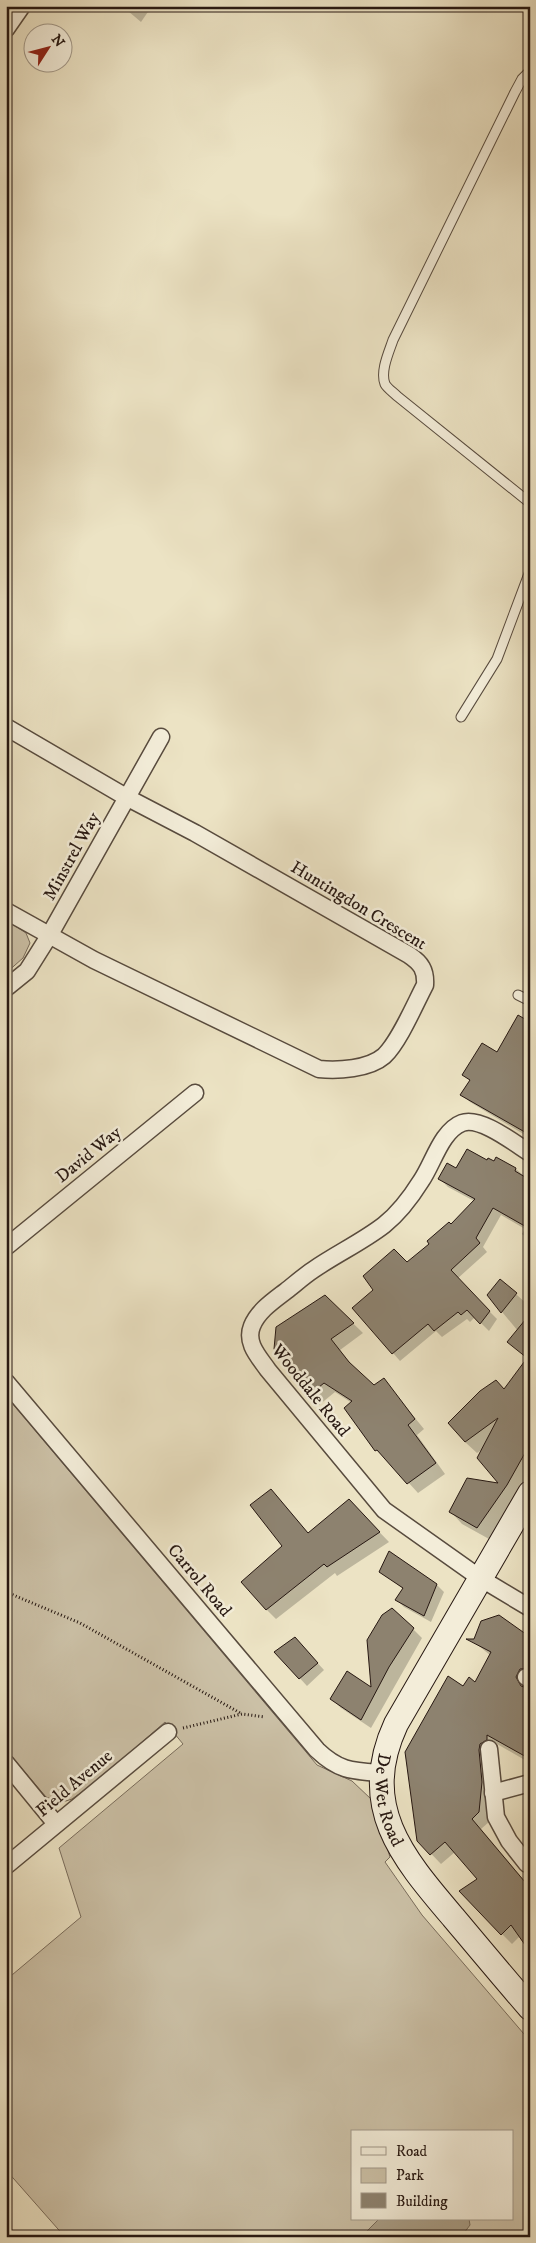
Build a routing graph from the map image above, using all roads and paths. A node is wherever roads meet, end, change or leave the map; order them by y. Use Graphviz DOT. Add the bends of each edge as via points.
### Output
graph roads {
  1 [pos="19,7"];
  2 [pos="6,29"];
  3 [pos="530,71"];
  4 [pos="530,503"];
  5 [pos="530,571"];
  6 [pos="461,717"];
  7 [pos="6,727"];
  8 [pos="161,737"];
  9 [pos="126,797"];
  10 [pos="6,911"];
  11 [pos="49,936"];
  12 [pos="6,988"];
  13 [pos="518,995"];
  14 [pos="530,1001"];
  15 [pos="196,1093"];
  16 [pos="530,1153"];
  17 [pos="6,1246"];
  18 [pos="6,1382"];
  19 [pos="530,1493"];
  20 [pos="480,1578"];
  21 [pos="6,1592"];
  22 [pos="530,1608"];
  23 [pos="242,1714"];
  24 [pos="292,1721"];
  25 [pos="168,1732"];
  26 [pos="489,1749"];
  27 [pos="6,1763"];
  28 [pos="381,1773"];
  29 [pos="530,1783"];
  30 [pos="493,1792"];
  31 [pos="56,1824"];
  32 [pos="527,1864"];
  33 [pos="6,1866"];
  34 [pos="530,2008"];
  1 -- 2 [label="street"];
  3 -- 4 [label="lane" via="515,92 393,340 384,375 385,384 397,396"];
  5 -- 6 [label="lane" via="497,659"];
  7 -- 9 [label="street, Huntingdon Crescent"];
  8 -- 9 [label="street, Minstrel Way"];
  9 -- 11 [label="street, Minstrel Way"];
  9 -- 11 [label="street, Huntingdon Crescent" via="417,960 426,975 425,985 394,1041 376,1061 343,1069 320,1069"];
  10 -- 11 [label="street, Huntingdon Crescent"];
  11 -- 12 [label="street, Minstrel Way" via="27,971"];
  13 -- 14 [label="lane"];
  15 -- 17 [label="street, David Way"];
  16 -- 20 [label="street, Wooddale Road" via="479,1123 468,1121 456,1126 402,1208 384,1225 314,1270 269,1304 251,1327 254,1352 373,1498 396,1519"];
  18 -- 24 [label="street, Carrol Road"];
  19 -- 20 [label="street, De Wet Road"];
  20 -- 22 [label="street, Wooddale Road"];
  20 -- 28 [label="street, De Wet Road" via="396,1724 388,1741"];
  21 -- 23 [label="path" via="80,1623"];
  23 -- 24 [label="path"];
  23 -- 25 [label="path"];
  24 -- 28 [label="street, Carrol Road" via="317,1750 338,1767"];
  25 -- 31 [label="street, Field Avenue"];
  26 -- 30 [label="street"];
  27 -- 31 [label="street"];
  28 -- 34 [label="street, De Wet Road" via="383,1806 388,1824 406,1860"];
  29 -- 30 [label="street"];
  30 -- 32 [label="street" via="496,1818"];
  31 -- 33 [label="street, Field Avenue"];
}
